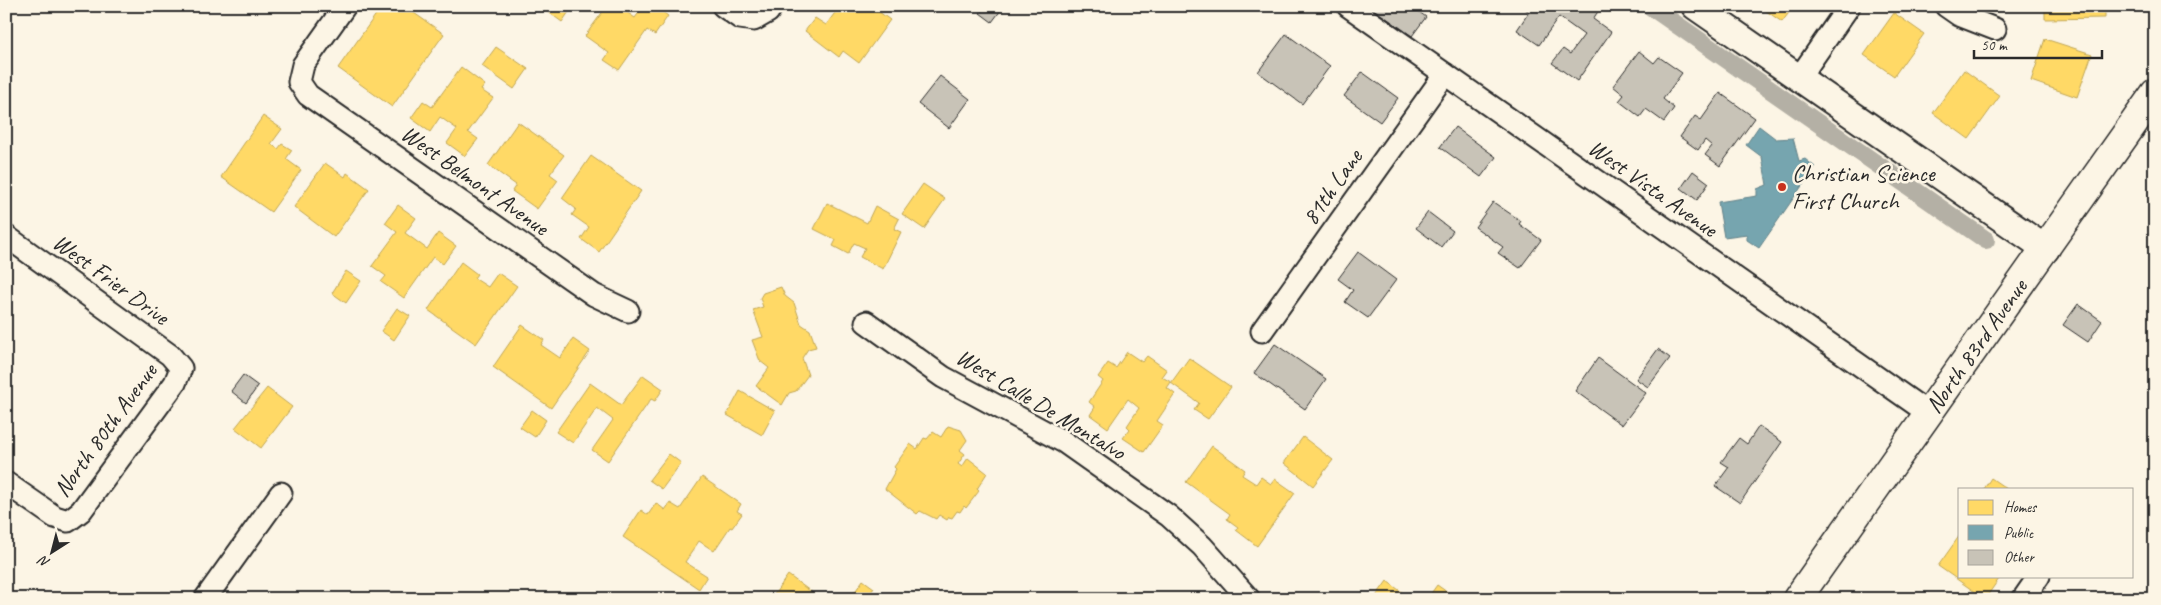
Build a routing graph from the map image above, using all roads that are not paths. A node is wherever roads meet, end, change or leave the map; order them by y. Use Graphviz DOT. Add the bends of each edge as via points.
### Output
graph roads {
  1 [pos="345,6"];
  2 [pos="723,6"];
  3 [pos="772,6"];
  4 [pos="1348,6"];
  5 [pos="1695,6"];
  6 [pos="1850,6"];
  7 [pos="1946,6"];
  8 [pos="1995,29"];
  9 [pos="1445,74"];
  10 [pos="1799,78"];
  11 [pos="2155,93"];
  12 [pos="6,236"];
  13 [pos="2046,249"];
  14 [pos="628,311"];
  15 [pos="866,322"];
  16 [pos="1262,330"];
  17 [pos="181,368"];
  18 [pos="1928,413"];
  19 [pos="6,483"];
  20 [pos="281,494"];
  21 [pos="2038,578"];
  22 [pos="1800,598"];
  23 [pos="205,599"];
  24 [pos="1249,599"];
  25 [pos="2023,599"];
  1 -- 14 [label="street, West Belmont Avenue" via="303,64 299,82 308,95 577,283"];
  2 -- 3 [label="street" via="740,18 754,20"];
  4 -- 9 [label="street, West Vista Avenue"];
  5 -- 10 [label="street"];
  6 -- 10 [label="street"];
  7 -- 8 [label="street" via="1959,15"];
  9 -- 16 [label="street, 81th Lane"];
  9 -- 18 [label="street, West Vista Avenue"];
  10 -- 13 [label="street"];
  11 -- 13 [label="main road, North 83rd Avenue"];
  12 -- 17 [label="street, West Frier Drive" via="170,355"];
  13 -- 18 [label="main road, North 83rd Avenue"];
  15 -- 24 [label="street, West Calle De Montalvo" via="943,377 1064,442 1169,516 1202,546"];
  17 -- 19 [label="street, North 80th Avenue" via="174,383 82,511 68,521 55,517"];
  18 -- 22 [label="main road, North 83rd Avenue"];
  20 -- 23 [label="street"];
  21 -- 25 [label="street"];
}
